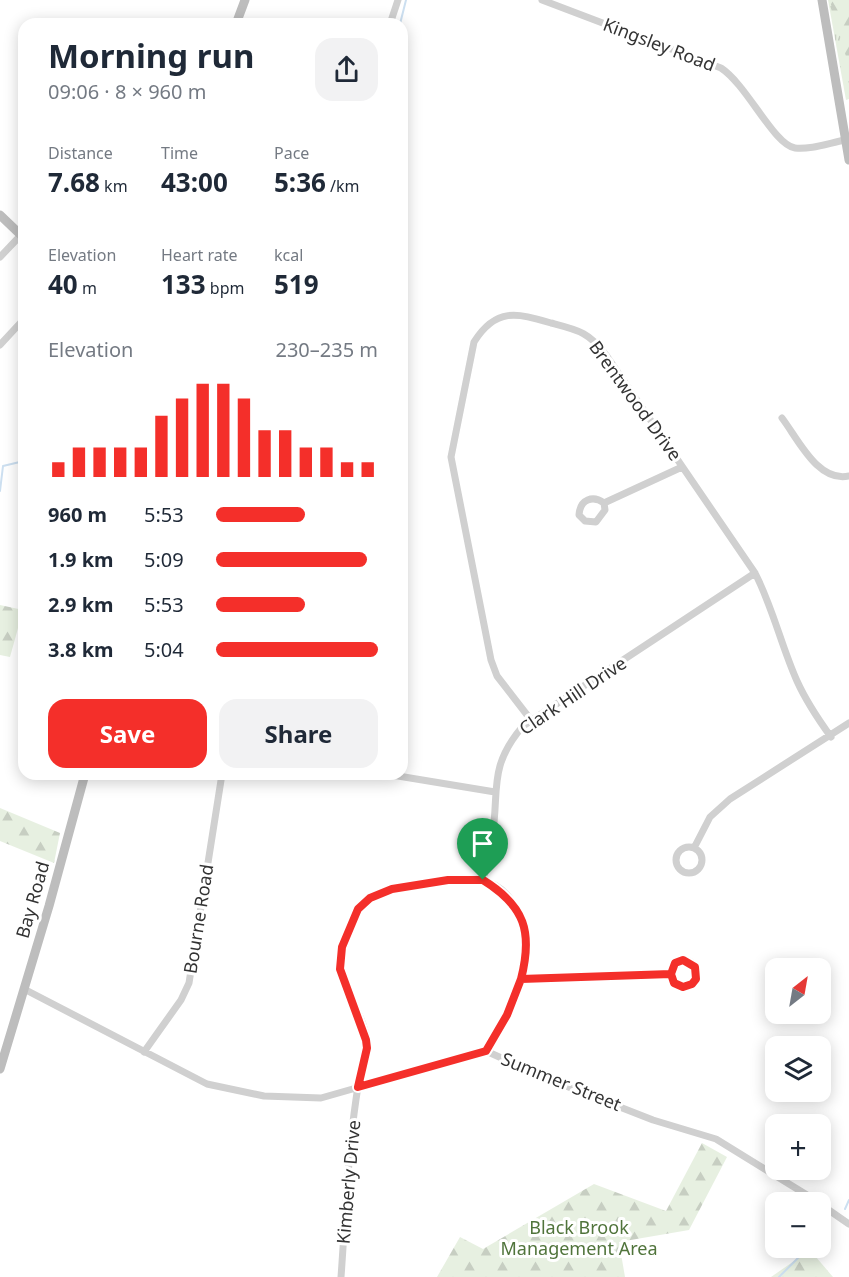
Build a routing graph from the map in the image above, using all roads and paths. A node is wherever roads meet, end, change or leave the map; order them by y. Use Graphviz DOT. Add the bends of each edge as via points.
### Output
graph roads {
  1 [pos="245,0"];
  2 [pos="398,0"];
  3 [pos="542,0"];
  4 [pos="822,0"];
  5 [pos="238,18"];
  6 [pos="392,18"];
  7 [pos="845,140"];
  8 [pos="849,160"];
  9 [pos="0,215"];
  10 [pos="18,232"];
  11 [pos="18,240"];
  12 [pos="0,257"];
  13 [pos="18,326"];
  14 [pos="0,345"];
  15 [pos="782,418"];
  16 [pos="682,467"];
  17 [pos="849,476"];
  18 [pos="604,503"];
  19 [pos="755,573"];
  20 [pos="531,720"];
  21 [pos="849,723"];
  22 [pos="831,736"];
  23 [pos="408,778"];
  24 [pos="83,780"];
  25 [pos="221,780"];
  26 [pos="495,792"];
  27 [pos="694,848"];
  28 [pos="483,880"];
  29 [pos="671,974"];
  30 [pos="521,979"];
  31 [pos="24,989"];
  32 [pos="486,1051"];
  33 [pos="144,1052"];
  34 [pos="0,1069"];
  35 [pos="358,1087"];
  36 [pos="802,1192"];
  37 [pos="831,1211"];
  38 [pos="849,1224"];
  39 [pos="341,1277"];
  1 -- 5 [label="main road"];
  2 -- 6 [label="street"];
  3 -- 7 [label="street, Kingsley Road" via="721,69 741,85 782,142 792,147"];
  4 -- 7 [label="main road"];
  7 -- 8 [label="main road"];
  9 -- 10 [label="main road"];
  11 -- 12 [label="street"];
  13 -- 14 [label="street"];
  15 -- 17 [label="street" via="820,470 838,478"];
  16 -- 18 [label="street"];
  16 -- 19 [label="street, Brentwood Drive"];
  16 -- 20 [label="street, Brentwood Drive" via="594,339 578,330 525,315 511,314 482,329 474,342 451,457 491,660 497,675"];
  19 -- 20 [label="street, Clark Hill Drive"];
  19 -- 22 [label="street, Brentwood Drive" via="771,604 797,682"];
  20 -- 26 [label="street, Clark Hill Drive" via="502,754"];
  21 -- 22 [label="street"];
  22 -- 27 [label="street" via="730,800 710,817"];
  23 -- 26 [label="street"];
  24 -- 31 [label="main road, Bay Road"];
  25 -- 33 [label="street, Bourne Road" via="189,983"];
  26 -- 28 [label="street, Clark Hill Drive" via="492,840"];
  27 -- 27 [label="street" via="702,856 702,864 694,873 686,873 679,869 676,856 681,849"];
  28 -- 30 [label="street" via="514,904 521,918 526,934"];
  28 -- 35 [label="street, Kimberly Drive" via="448,880 392,889 370,898 358,909 342,947 340,969 366,1040"];
  29 -- 30 [label="street"];
  30 -- 32 [label="street" via="507,1015"];
  31 -- 33 [label="street, Summer Street"];
  31 -- 34 [label="main road, Bay Road"];
  32 -- 35 [label="street, Summer Street"];
  32 -- 36 [label="street, Summer Street" via="653,1120 716,1139"];
  33 -- 35 [label="street, Summer Street" via="207,1084 264,1096 321,1098"];
  35 -- 39 [label="street, Kimberly Drive" via="348,1165"];
  37 -- 38 [label="street, Summer Street"];
}
